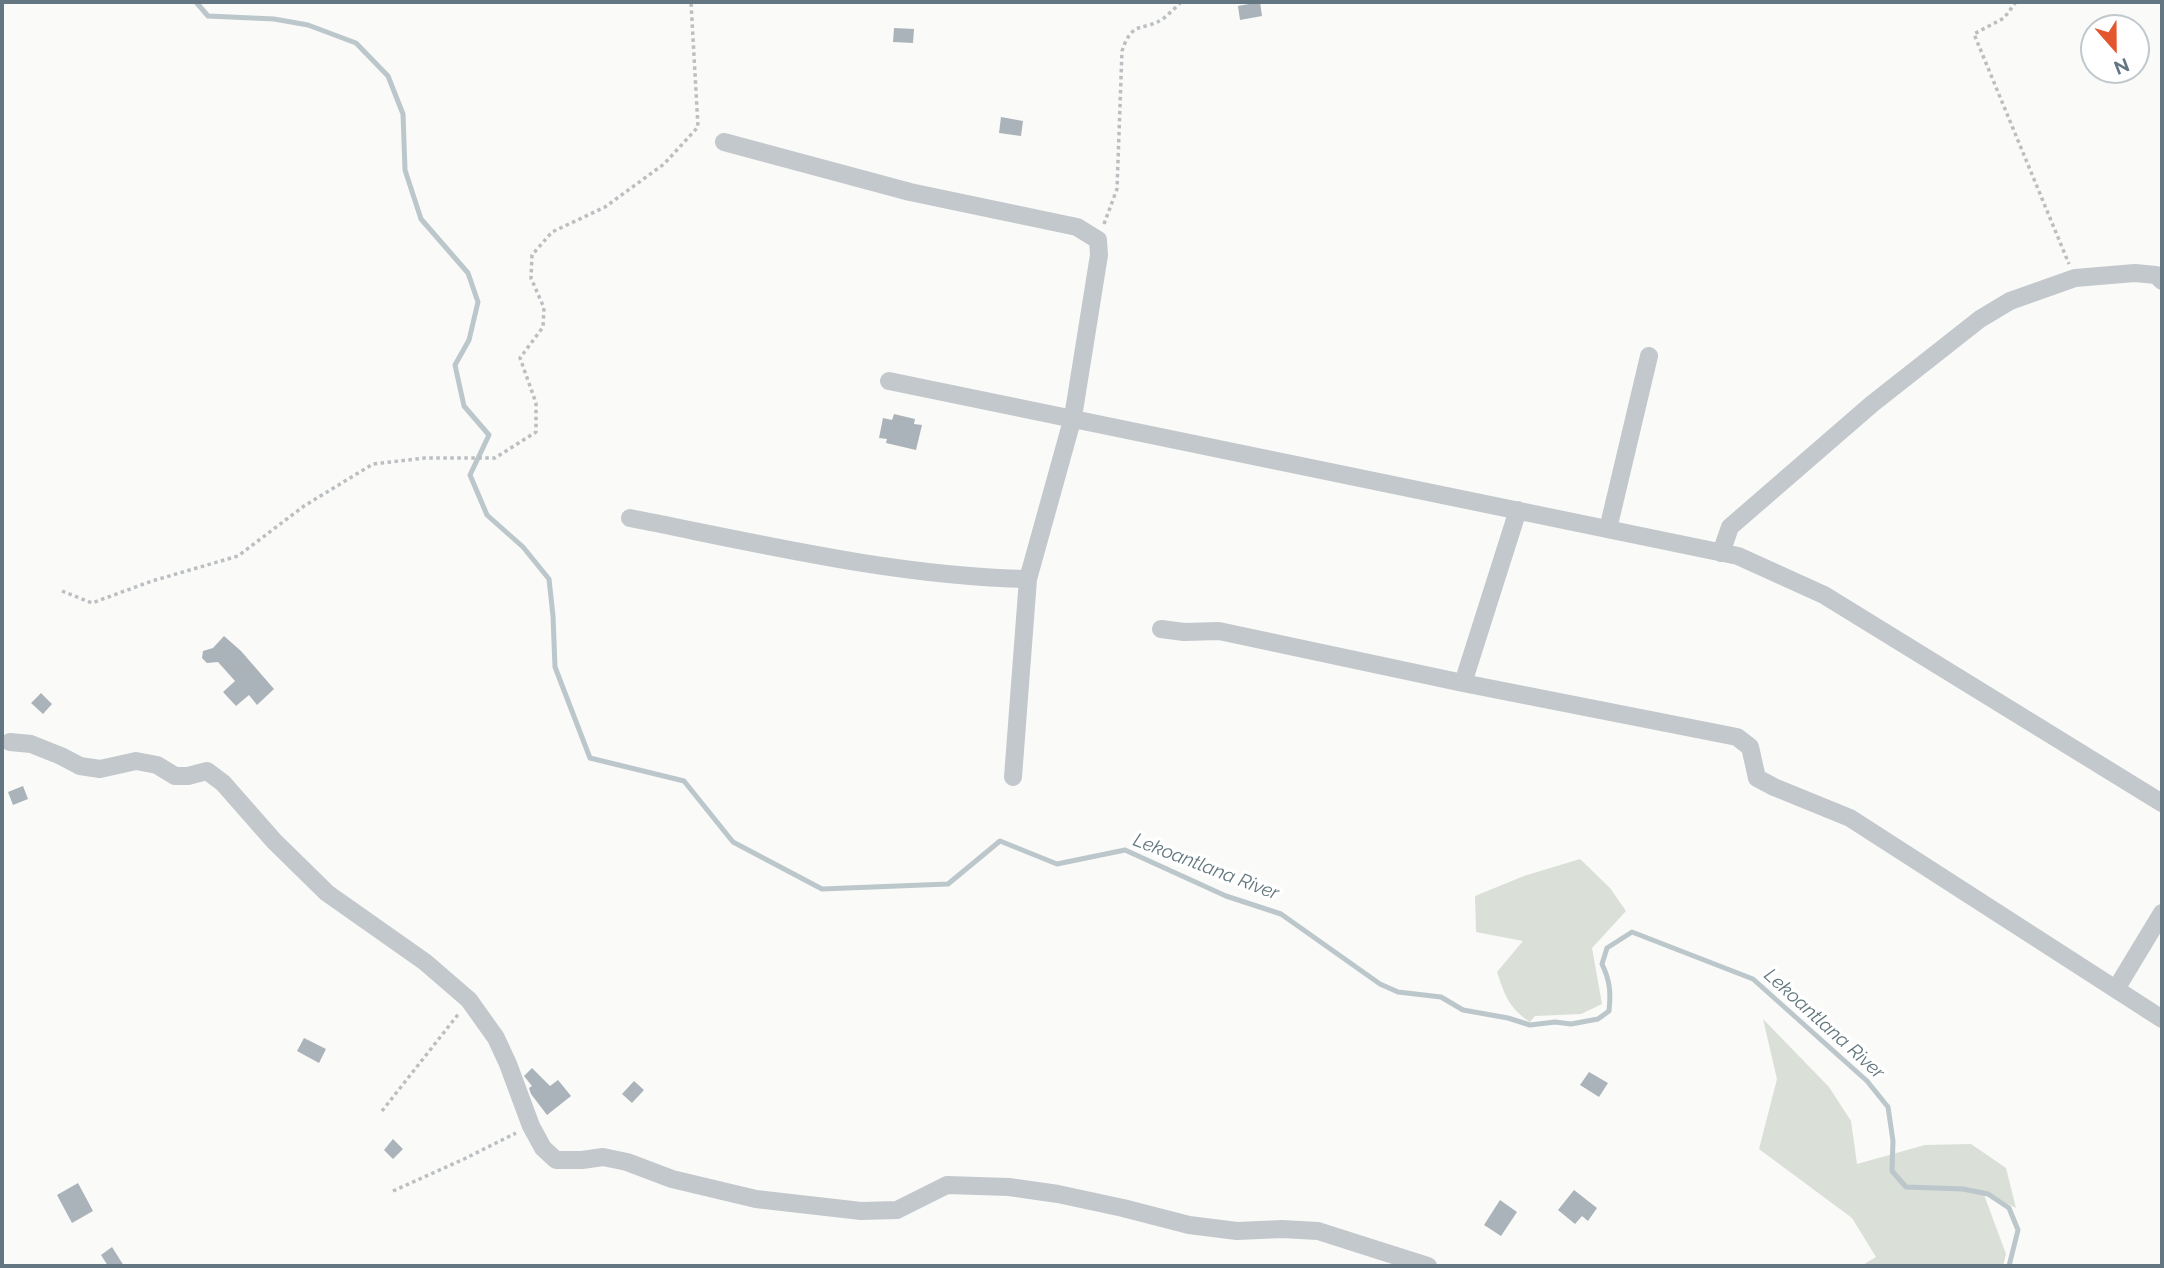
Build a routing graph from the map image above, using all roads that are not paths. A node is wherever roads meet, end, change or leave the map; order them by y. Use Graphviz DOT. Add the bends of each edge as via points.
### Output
graph roads {
  1 [pos="724,142"];
  2 [pos="2160,276"];
  3 [pos="1649,356"];
  4 [pos="889,381"];
  5 [pos="1073,417"];
  6 [pos="1518,510"];
  7 [pos="630,518"];
  8 [pos="1608,529"];
  9 [pos="1721,553"];
  10 [pos="1028,579"];
  11 [pos="1161,629"];
  12 [pos="1463,683"];
  13 [pos="10,742"];
  14 [pos="1013,777"];
  15 [pos="2162,803"];
  16 [pos="2162,913"];
  17 [pos="2116,989"];
  18 [pos="2162,1019"];
  19 [pos="1428,1266"];
  1 -- 5 [label="street" via="909,192 1077,226 1098,240"];
  2 -- 9 [label="street" via="2135,273 2075,278 2010,301 1980,319 1872,404 1730,527"];
  3 -- 8 [label="street"];
  4 -- 5 [label="street"];
  5 -- 6 [label="street"];
  5 -- 10 [label="street"];
  6 -- 8 [label="street"];
  6 -- 12 [label="street"];
  7 -- 10 [label="street" via="835,559 980,578"];
  8 -- 9 [label="street"];
  9 -- 15 [label="street" via="1738,556 1824,595"];
  10 -- 14 [label="street"];
  11 -- 12 [label="street" via="1219,631"];
  12 -- 17 [label="street" via="1737,737 1750,747 1757,778 1850,818"];
  13 -- 19 [label="street" via="31,744 80,766 100,769 136,761 157,765 175,776 207,771 327,893 425,962 469,1000 496,1038 531,1126 556,1160 603,1157 756,1199 881,1212 897,1210 947,1185 1009,1187 1189,1225 1237,1231 1318,1231"];
  16 -- 17 [label="street"];
  17 -- 18 [label="street"];
}
